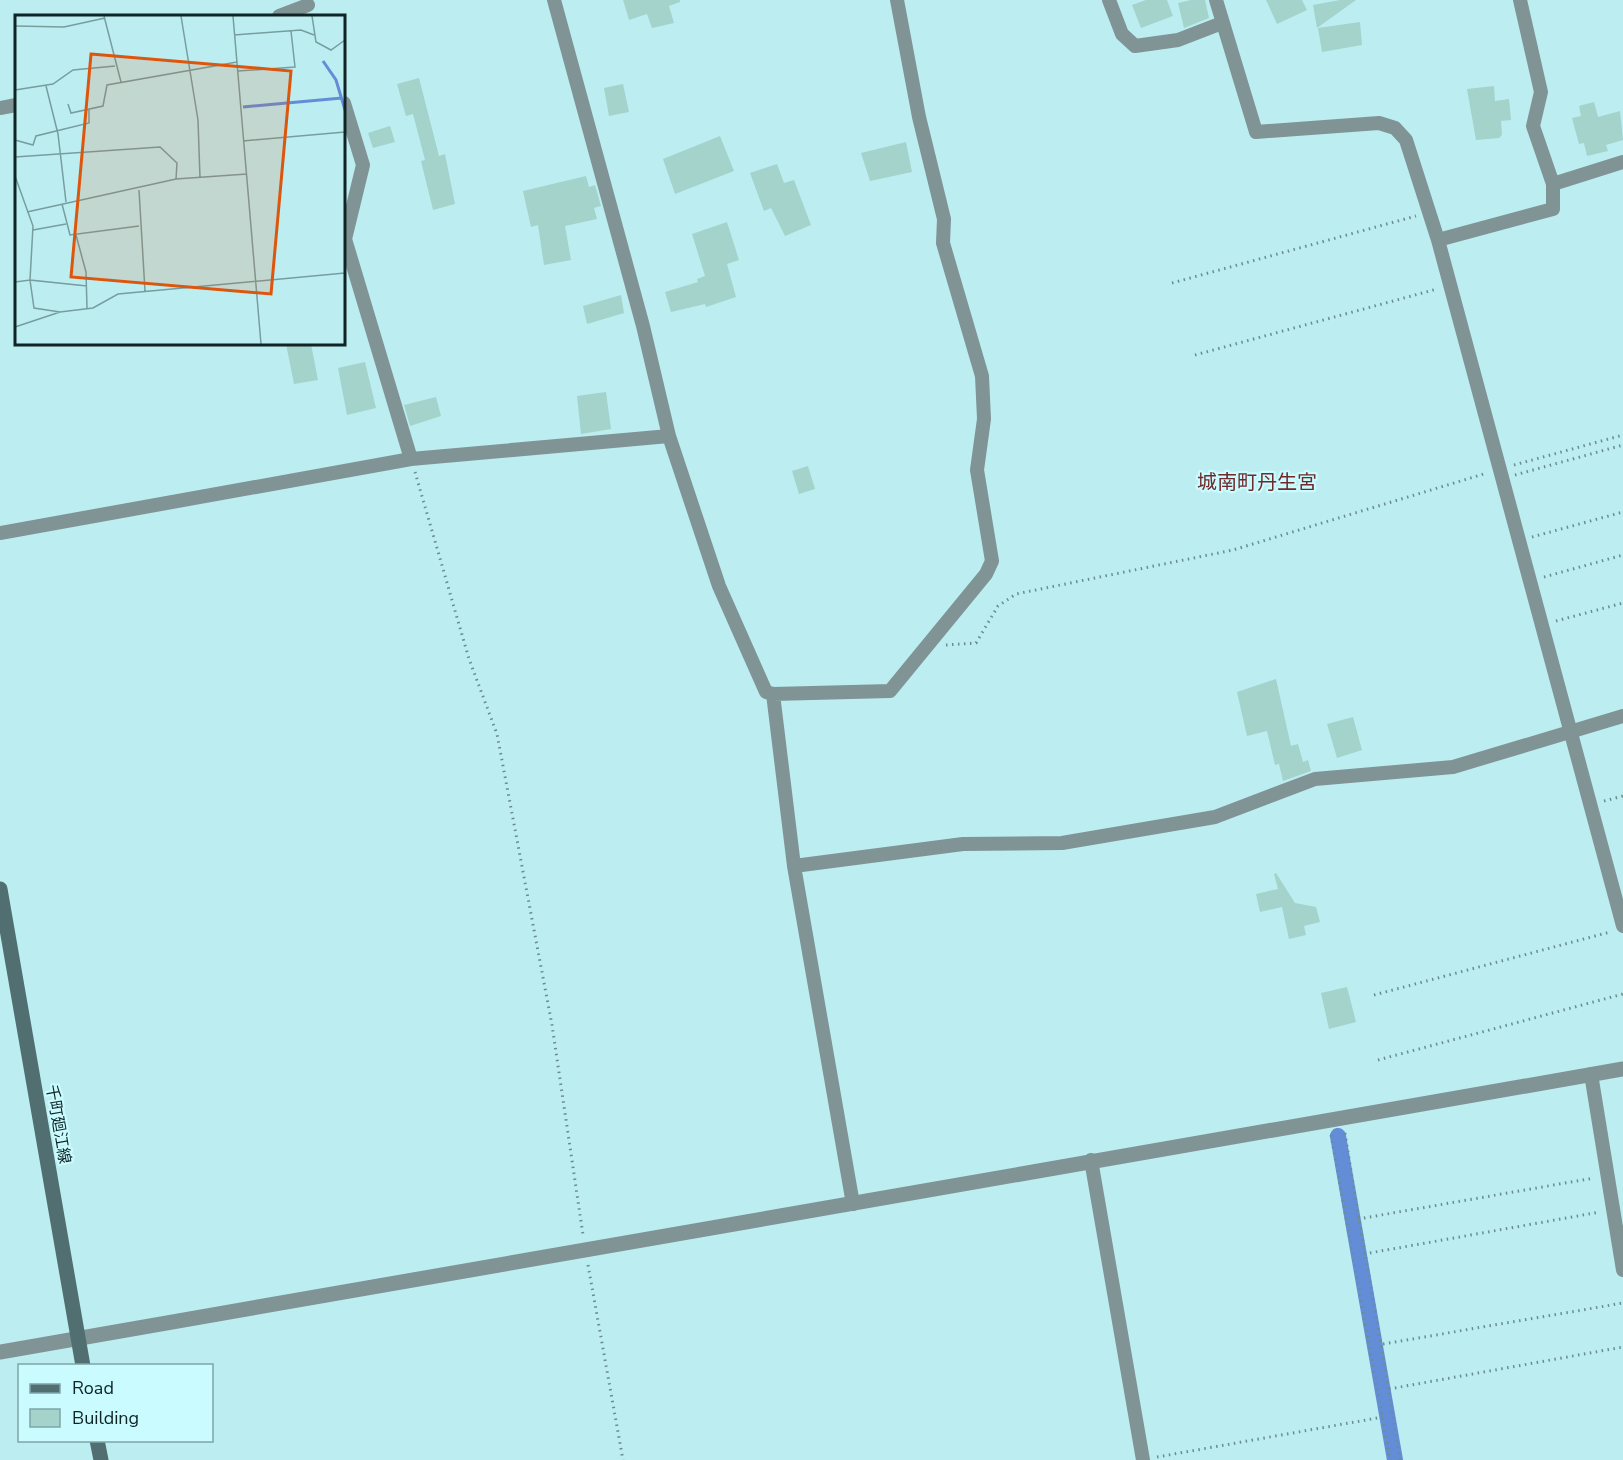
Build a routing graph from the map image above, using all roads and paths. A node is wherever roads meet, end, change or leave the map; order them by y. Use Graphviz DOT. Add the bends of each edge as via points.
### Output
graph roads {
  1 [pos="554,0"];
  2 [pos="897,0"];
  3 [pos="1108,0"];
  4 [pos="1216,0"];
  5 [pos="1520,0"];
  6 [pos="309,7"];
  7 [pos="282,15"];
  8 [pos="1222,22"];
  9 [pos="15,105"];
  10 [pos="345,106"];
  11 [pos="0,108"];
  12 [pos="1623,162"];
  13 [pos="1553,184"];
  14 [pos="1429,212"];
  15 [pos="345,239"];
  16 [pos="345,239"];
  17 [pos="1438,240"];
  18 [pos="1173,283"];
  19 [pos="1450,285"];
  20 [pos="1195,355"];
  21 [pos="1623,435"];
  22 [pos="669,436"];
  23 [pos="1623,445"];
  24 [pos="411,459"];
  25 [pos="1502,474"];
  26 [pos="1623,512"];
  27 [pos="0,533"];
  28 [pos="1520,541"];
  29 [pos="1623,555"];
  30 [pos="1531,581"];
  31 [pos="1623,603"];
  32 [pos="1543,625"];
  33 [pos="930,645"];
  34 [pos="773,694"];
  35 [pos="1623,716"];
  36 [pos="1571,730"];
  37 [pos="1623,796"];
  38 [pos="1591,804"];
  39 [pos="794,866"];
  40 [pos="0,889"];
  41 [pos="1617,929"];
  42 [pos="1623,994"];
  43 [pos="1374,995"];
  44 [pos="1378,1060"];
  45 [pos="1623,1069"];
  46 [pos="1592,1074"];
  47 [pos="1345,1132"];
  48 [pos="1330,1135"];
  49 [pos="1091,1160"];
  50 [pos="1608,1176"];
  51 [pos="854,1204"];
  52 [pos="1613,1209"];
  53 [pos="1358,1219"];
  54 [pos="585,1249"];
  55 [pos="1364,1254"];
  56 [pos="1623,1270"];
  57 [pos="1623,1304"];
  58 [pos="78,1338"];
  59 [pos="1383,1344"];
  60 [pos="1623,1347"];
  61 [pos="0,1352"];
  62 [pos="83,1364"];
  63 [pos="1389,1389"];
  64 [pos="1383,1417"];
  65 [pos="97,1442"];
  66 [pos="100,1460"];
  67 [pos="623,1460"];
  68 [pos="1143,1460"];
  69 [pos="1390,1460"];
  70 [pos="1400,1460"];
  1 -- 22 [label="street"];
  2 -- 33 [label="street" via="919,117 944,219 943,243 982,376 984,419 976,470 992,561"];
  3 -- 8 [label="street" via="1122,34 1136,46 1178,40"];
  4 -- 8 [label="street"];
  5 -- 13 [label="street" via="1541,92 1533,126"];
  6 -- 7 [label="street"];
  8 -- 14 [label="street" via="1256,132 1379,123 1395,128 1406,140"];
  9 -- 11 [label="street"];
  10 -- 16 [label="street" via="363,165"];
  12 -- 13 [label="street"];
  13 -- 17 [label="street" via="1553,209"];
  14 -- 17 [label="street"];
  14 -- 18 [label="path"];
  15 -- 24 [label="street"];
  17 -- 19 [label="street"];
  19 -- 20 [label="path"];
  19 -- 25 [label="street"];
  21 -- 25 [label="path"];
  22 -- 24 [label="street"];
  22 -- 34 [label="street" via="719,586 766,692"];
  23 -- 25 [label="path"];
  24 -- 27 [label="street"];
  24 -- 54 [label="path" via="469,659 497,734 552,1025"];
  25 -- 28 [label="street"];
  25 -- 33 [label="path" via="1233,550 1016,594 998,606 976,643"];
  26 -- 28 [label="path"];
  28 -- 30 [label="street"];
  29 -- 30 [label="path"];
  30 -- 32 [label="street"];
  31 -- 32 [label="path"];
  32 -- 36 [label="street"];
  33 -- 34 [label="street" via="890,691"];
  34 -- 39 [label="street"];
  35 -- 36 [label="street"];
  36 -- 38 [label="street"];
  36 -- 39 [label="street" via="1453,767 1315,779 1215,817 1062,843 963,844"];
  37 -- 38 [label="path"];
  38 -- 41 [label="street"];
  39 -- 51 [label="street"];
  40 -- 58 [label="main road, 千町廻江線"];
  41 -- 43 [label="path"];
  42 -- 44 [label="path"];
  45 -- 46 [label="street"];
  46 -- 49 [label="street"];
  46 -- 50 [label="street"];
  47 -- 53 [label="path"];
  48 -- 64 [label="path"];
  49 -- 51 [label="street"];
  49 -- 68 [label="street"];
  50 -- 52 [label="street"];
  50 -- 53 [label="path"];
  51 -- 54 [label="street"];
  52 -- 55 [label="path"];
  52 -- 56 [label="street"];
  53 -- 55 [label="path"];
  54 -- 58 [label="street"];
  54 -- 67 [label="path"];
  55 -- 59 [label="path"];
  57 -- 59 [label="path"];
  58 -- 61 [label="street"];
  58 -- 62 [label="main road, 千町廻江線"];
  59 -- 63 [label="path"];
  60 -- 63 [label="path"];
  63 -- 70 [label="path"];
  64 -- 68 [label="path"];
  64 -- 69 [label="path"];
  65 -- 66 [label="main road"];
}
